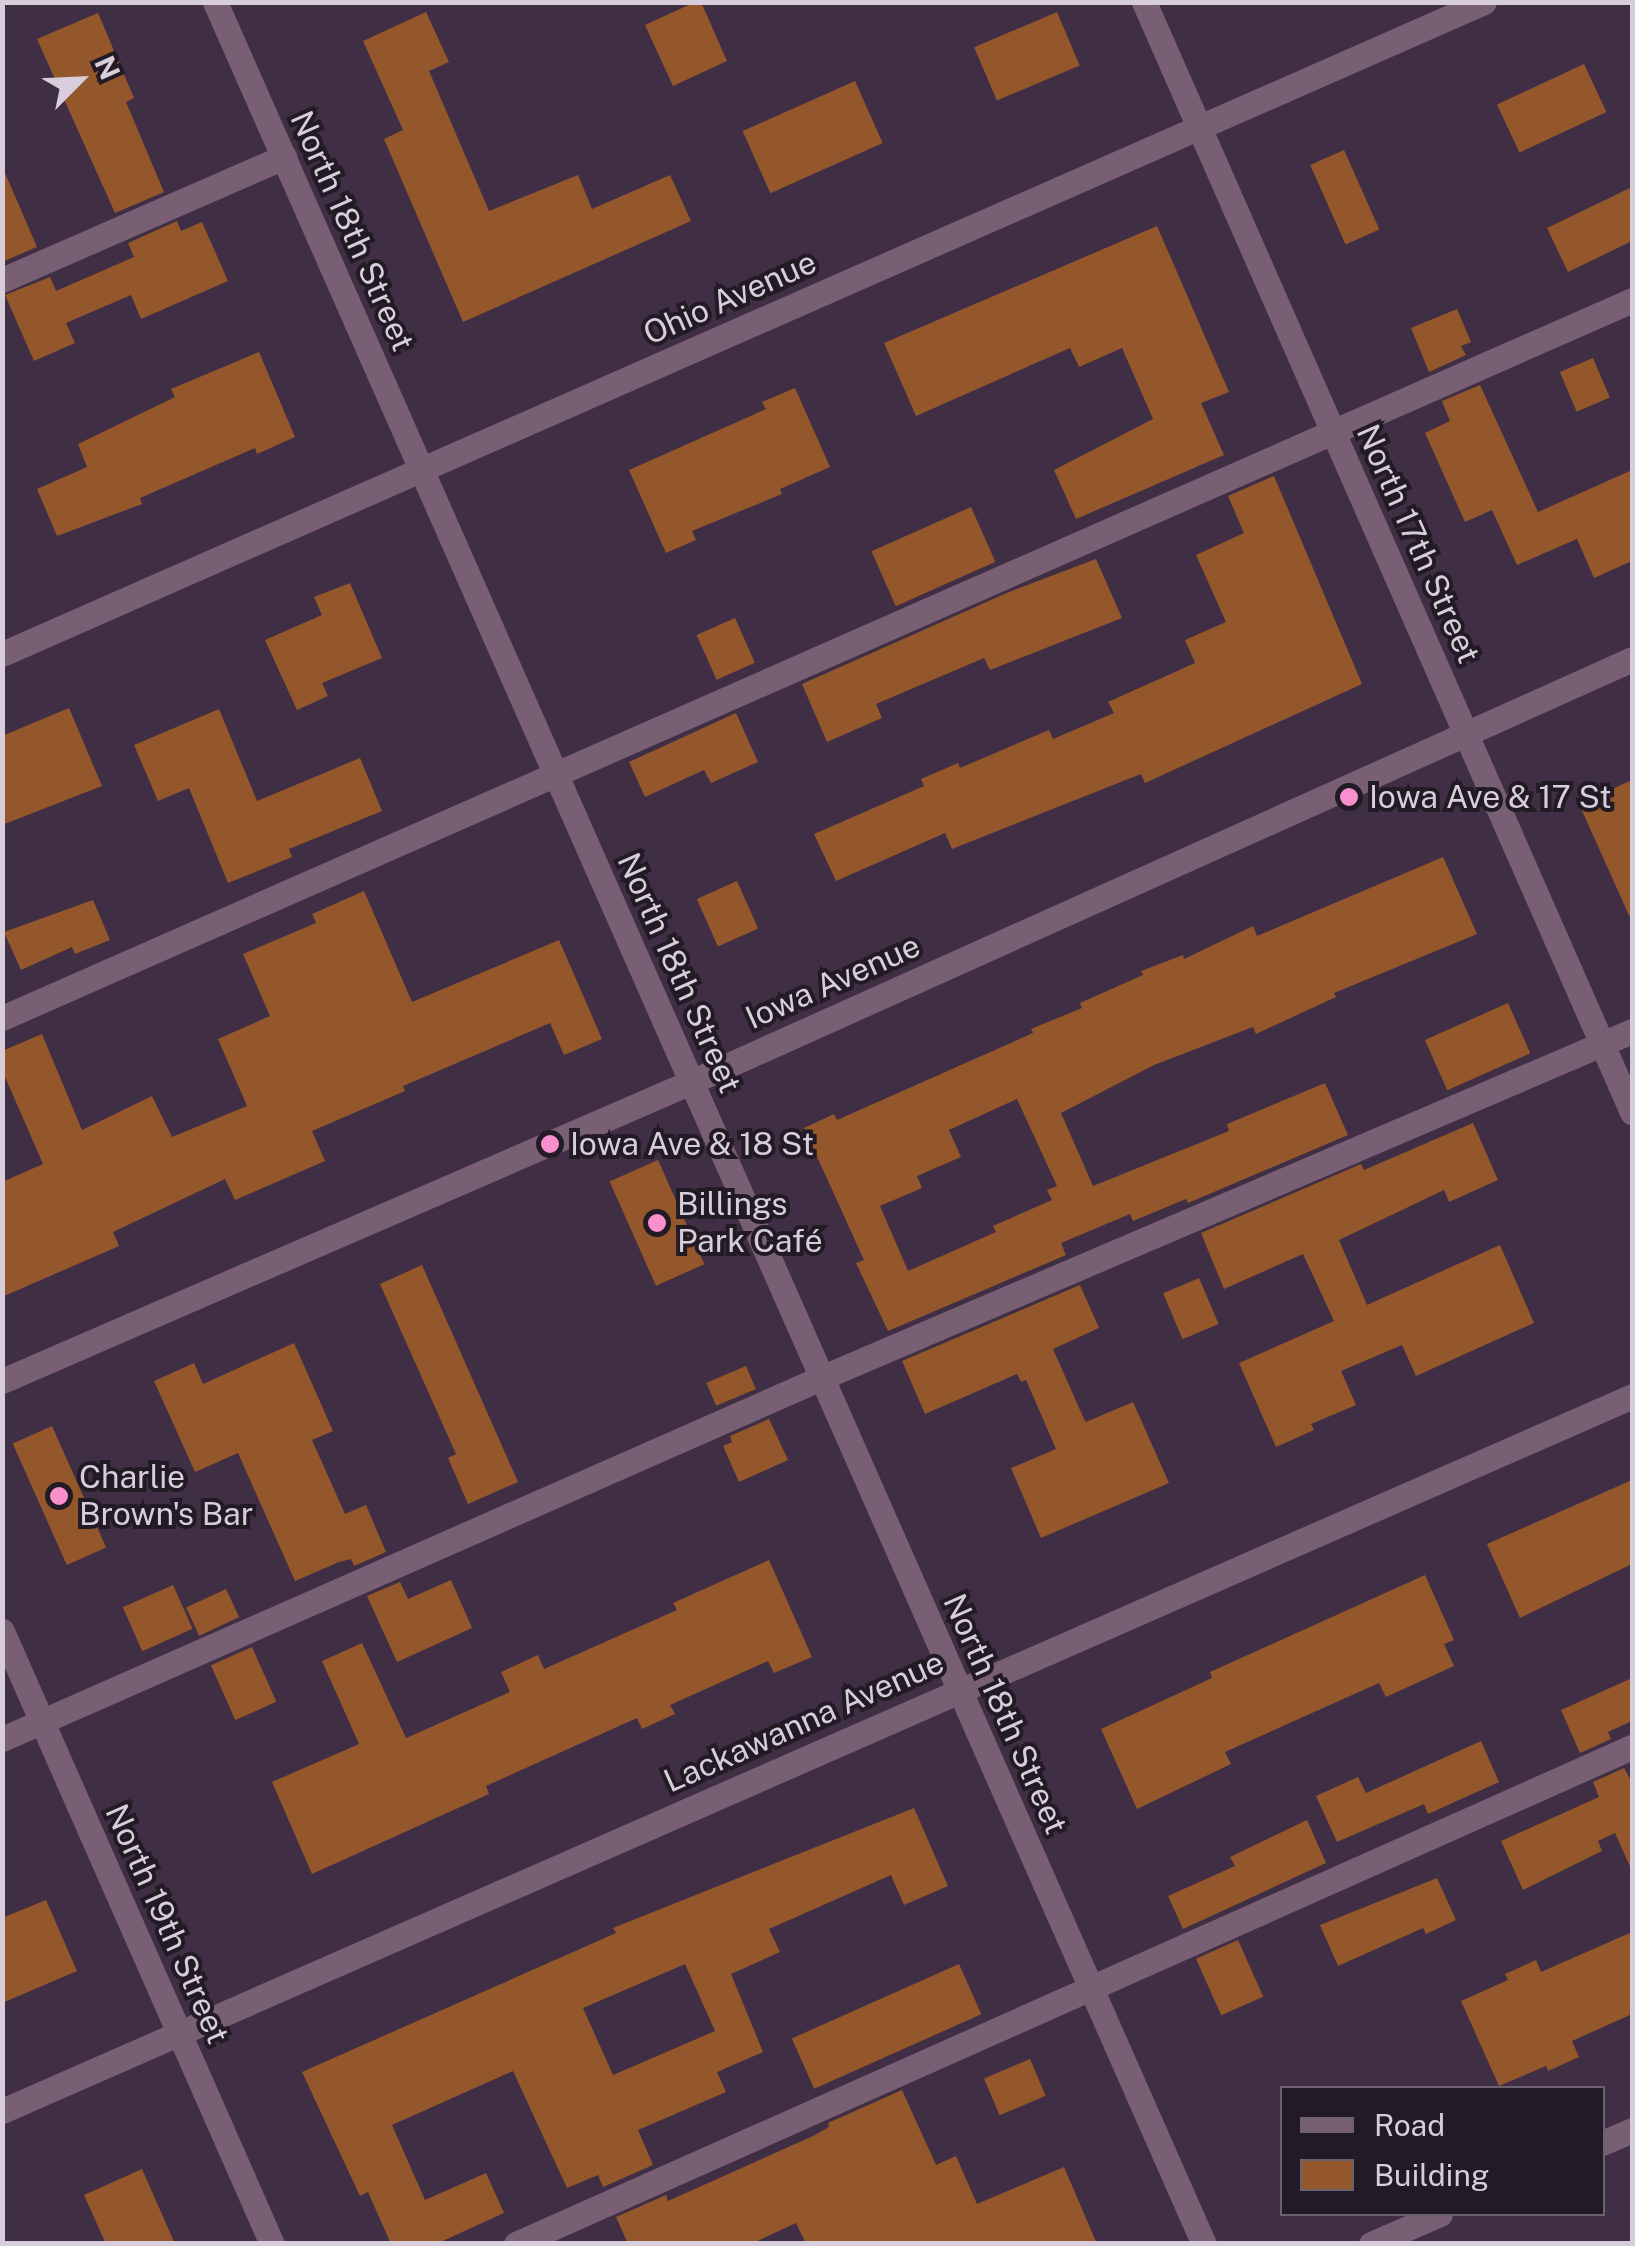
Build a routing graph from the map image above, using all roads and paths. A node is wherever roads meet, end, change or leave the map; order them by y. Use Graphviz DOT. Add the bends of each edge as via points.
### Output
graph roads {
  1 [pos="215,2"];
  2 [pos="1144,2"];
  3 [pos="1484,2"];
  4 [pos="1199,128"];
  5 [pos="284,157"];
  6 [pos="2,280"];
  7 [pos="1632,300"];
  8 [pos="1334,434"];
  9 [pos="421,470"];
  10 [pos="2,654"];
  11 [pos="1632,659"];
  12 [pos="1466,733"];
  13 [pos="556,774"];
  14 [pos="2,1018"];
  15 [pos="1632,1031"];
  16 [pos="1603,1044"];
  17 [pos="691,1082"];
  18 [pos="1632,1112"];
  19 [pos="821,1378"];
  20 [pos="2,1381"];
  21 [pos="1632,1396"];
  22 [pos="2,1631"];
  23 [pos="959,1689"];
  24 [pos="42,1722"];
  25 [pos="2,1739"];
  26 [pos="1632,1747"];
  27 [pos="1090,1988"];
  28 [pos="180,2034"];
  29 [pos="2,2111"];
  30 [pos="1632,2130"];
  31 [pos="1605,2142"];
  32 [pos="1435,2216"];
  33 [pos="272,2244"];
  34 [pos="516,2244"];
  35 [pos="1204,2244"];
  36 [pos="1370,2244"];
  1 -- 5 [label="street, North 18th Street"];
  2 -- 4 [label="street, North 17th Street"];
  3 -- 4 [label="street, Ohio Avenue"];
  4 -- 8 [label="street, North 17th Street"];
  4 -- 9 [label="street, Ohio Avenue"];
  5 -- 6 [label="street"];
  5 -- 9 [label="street, North 18th Street"];
  7 -- 8 [label="street"];
  8 -- 12 [label="street, North 17th Street"];
  8 -- 13 [label="street"];
  9 -- 10 [label="street, Ohio Avenue"];
  9 -- 13 [label="street, North 18th Street"];
  11 -- 12 [label="street, Iowa Avenue"];
  12 -- 16 [label="street, North 17th Street"];
  12 -- 17 [label="street, Iowa Avenue"];
  13 -- 14 [label="street"];
  13 -- 17 [label="street, North 18th Street"];
  15 -- 16 [label="street"];
  16 -- 18 [label="street, North 17th Street"];
  16 -- 19 [label="street"];
  17 -- 19 [label="street, North 18th Street"];
  17 -- 20 [label="street, Iowa Avenue"];
  19 -- 23 [label="street, North 18th Street"];
  19 -- 24 [label="street"];
  21 -- 23 [label="street, Lackawanna Avenue"];
  22 -- 24 [label="street, North 19th Street"];
  23 -- 27 [label="street, North 18th Street"];
  23 -- 28 [label="street, Lackawanna Avenue"];
  24 -- 25 [label="street"];
  24 -- 28 [label="street, North 19th Street"];
  26 -- 27 [label="street"];
  27 -- 34 [label="street"];
  27 -- 35 [label="street, North 18th Street"];
  28 -- 29 [label="street, Lackawanna Avenue"];
  28 -- 33 [label="street, North 19th Street"];
  30 -- 31 [label="street"];
  32 -- 36 [label="street"];
}
